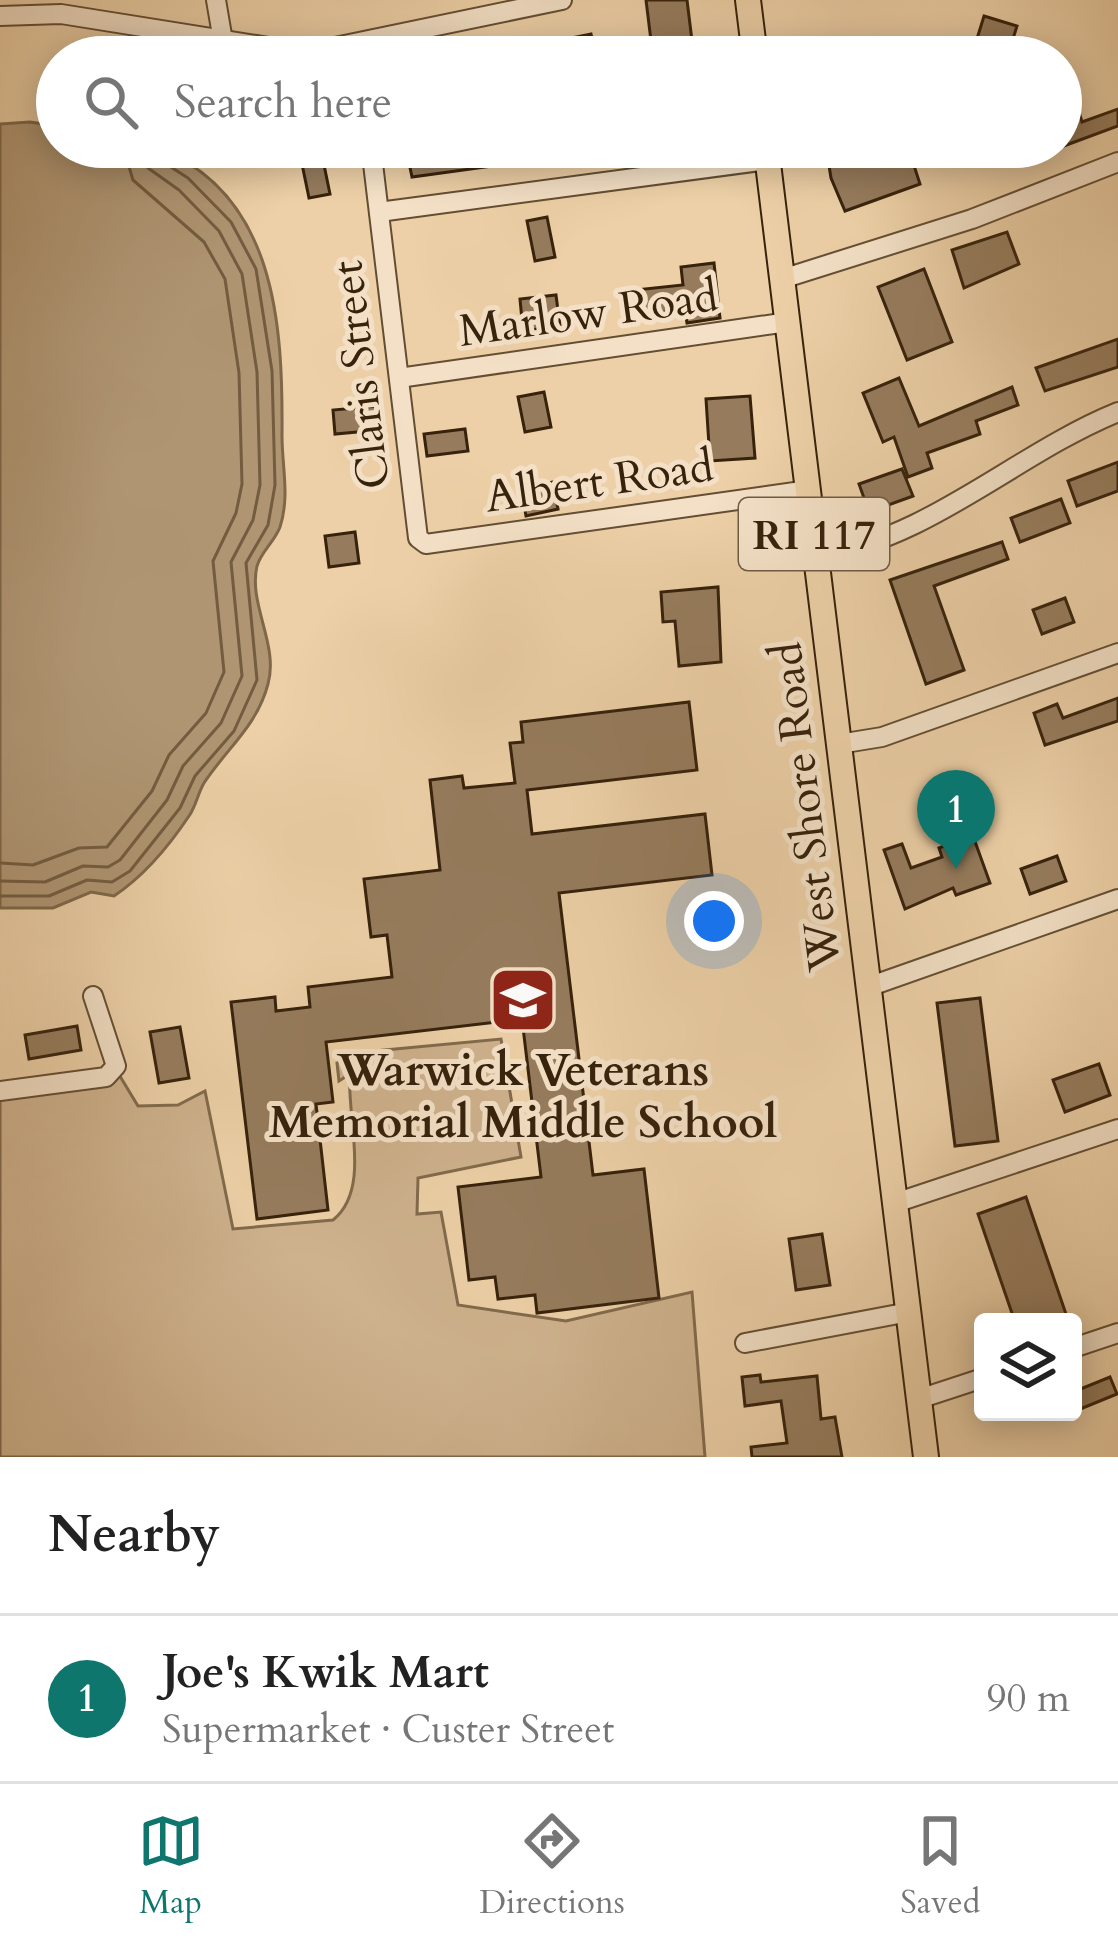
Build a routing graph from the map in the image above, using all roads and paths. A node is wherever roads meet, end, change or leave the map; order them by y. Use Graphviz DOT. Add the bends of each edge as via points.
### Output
graph roads {
  1 [pos="216,0"];
  2 [pos="562,0"];
  3 [pos="748,0"];
  4 [pos="9,10"];
  5 [pos="193,36"];
  6 [pos="222,36"];
  7 [pos="415,36"];
  8 [pos="752,36"];
  9 [pos="1118,162"];
  10 [pos="373,168"];
  11 [pos="673,168"];
  12 [pos="769,168"];
  13 [pos="379,212"];
  14 [pos="782,279"];
  15 [pos="788,322"];
  16 [pos="399,378"];
  17 [pos="1118,412"];
  18 [pos="809,490"];
  19 [pos="415,523"];
  20 [pos="817,556"];
  21 [pos="1118,653"];
  22 [pos="839,744"];
  23 [pos="1118,899"];
  24 [pos="868,987"];
  25 [pos="93,996"];
  26 [pos="0,1091"];
  27 [pos="1118,1130"];
  28 [pos="895,1203"];
  29 [pos="908,1312"];
  30 [pos="1118,1333"];
  31 [pos="745,1343"];
  32 [pos="1082,1345"];
  33 [pos="974,1381"];
  34 [pos="919,1399"];
  35 [pos="926,1457"];
  1 -- 6 [label="street"];
  2 -- 7 [label="street"];
  3 -- 8 [label="main road"];
  4 -- 5 [label="street"];
  9 -- 14 [label="street" via="972,220"];
  10 -- 13 [label="street, Claris Street"];
  11 -- 13 [label="street"];
  12 -- 14 [label="main road, West Shore Road / RI 117"];
  13 -- 16 [label="street, Claris Street"];
  14 -- 15 [label="main road, West Shore Road / RI 117"];
  15 -- 16 [label="street, Marlow Road"];
  15 -- 18 [label="main road, West Shore Road / RI 117"];
  16 -- 19 [label="street, Claris Street"];
  17 -- 20 [label="street" via="912,525 855,550"];
  18 -- 19 [label="street, Albert Road" via="426,544"];
  18 -- 20 [label="main road, West Shore Road / RI 117"];
  20 -- 22 [label="main road, West Shore Road / RI 117"];
  21 -- 22 [label="street"];
  22 -- 24 [label="main road, West Shore Road / RI 117"];
  23 -- 24 [label="street"];
  24 -- 28 [label="main road, West Shore Road / RI 117"];
  25 -- 26 [label="street" via="116,1066 106,1077"];
  27 -- 28 [label="street"];
  28 -- 29 [label="main road, West Shore Road / RI 117"];
  29 -- 31 [label="street"];
  29 -- 34 [label="main road, West Shore Road / RI 117"];
  30 -- 32 [label="street"];
  33 -- 34 [label="street"];
  34 -- 35 [label="main road, West Shore Road / RI 117"];
}
